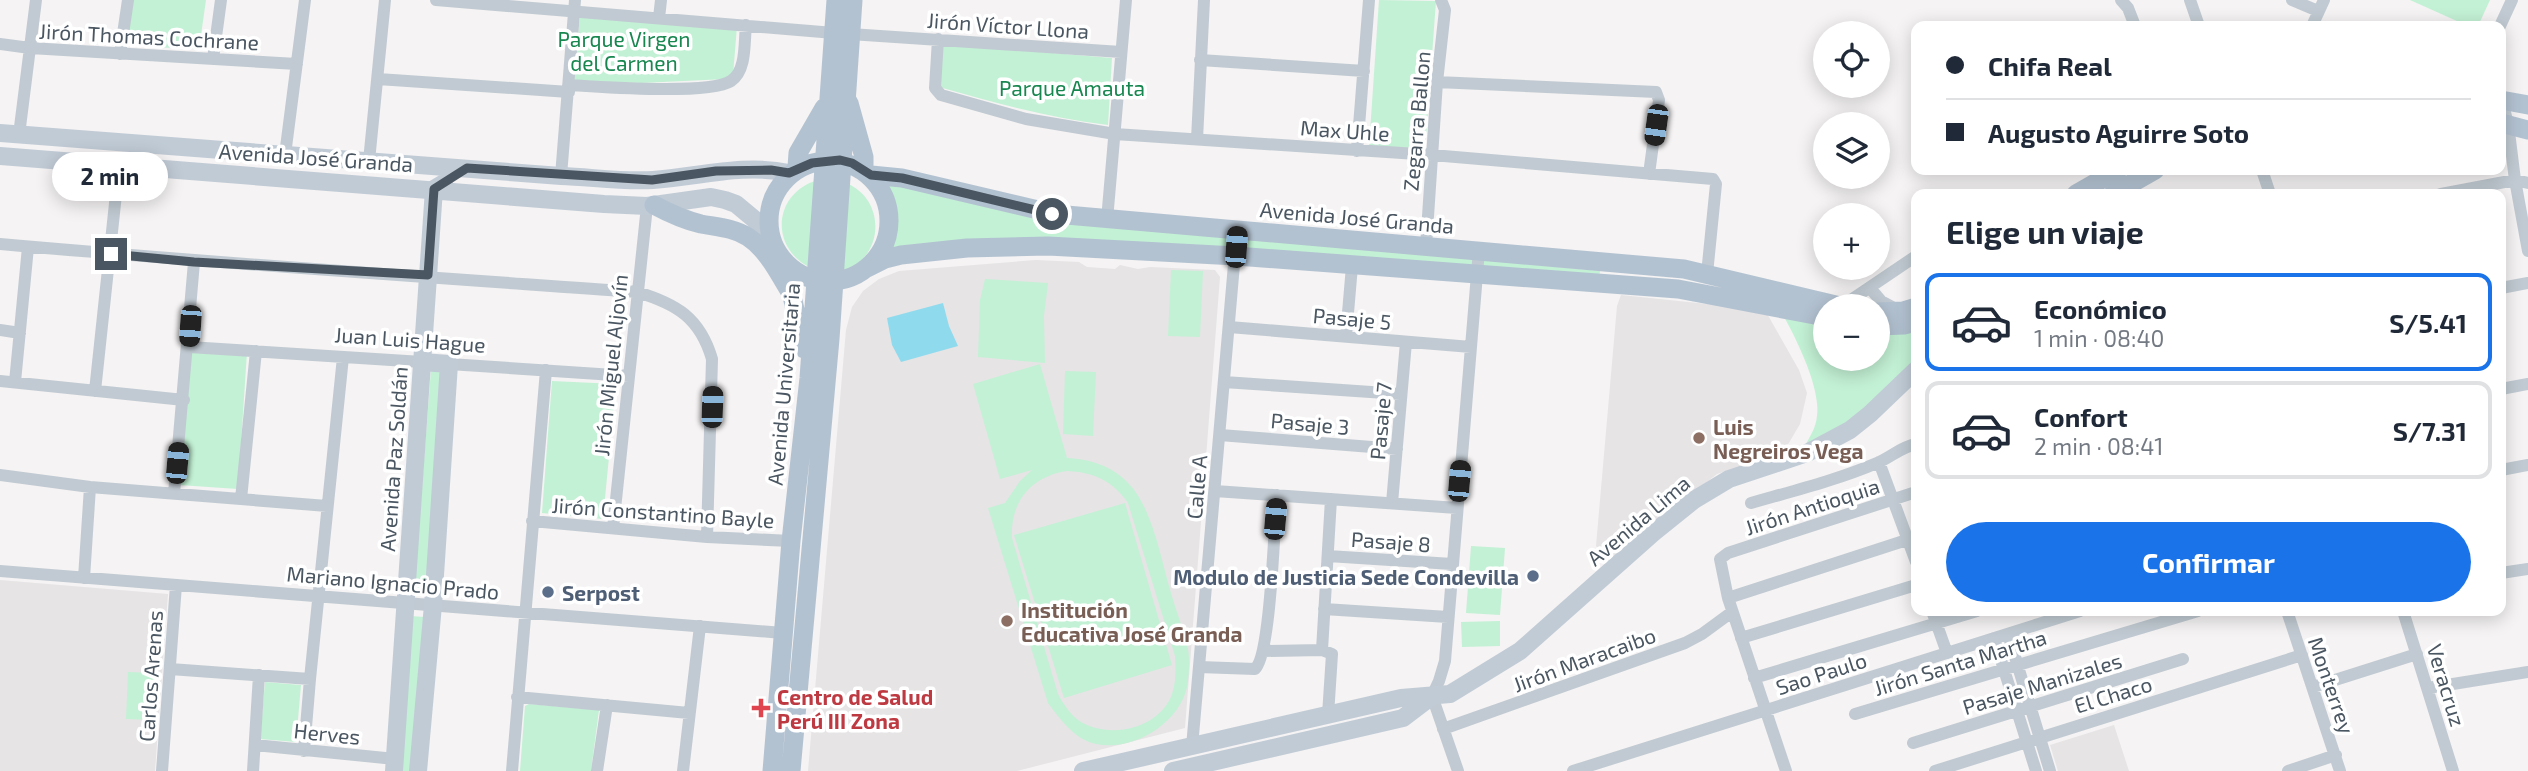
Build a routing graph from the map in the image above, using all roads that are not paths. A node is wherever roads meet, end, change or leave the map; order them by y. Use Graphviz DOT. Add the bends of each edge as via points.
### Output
graph roads {
  1 [pos="36,0"];
  2 [pos="128,0"];
  3 [pos="221,0"];
  4 [pos="305,0"];
  5 [pos="385,0"];
  6 [pos="436,0"];
  7 [pos="661,0"];
  8 [pos="836,0"];
  9 [pos="853,0"];
  10 [pos="1126,0"];
  11 [pos="1204,0"];
  12 [pos="1369,0"];
  13 [pos="1441,0"];
  14 [pos="2121,0"];
  15 [pos="2190,0"];
  16 [pos="2292,0"];
  17 [pos="2512,0"];
  18 [pos="494,2"];
  19 [pos="575,6"];
  20 [pos="2321,6"];
  21 [pos="659,19"];
  22 [pos="2133,21"];
  23 [pos="2197,21"];
  24 [pos="2502,21"];
  25 [pos="746,25"];
  26 [pos="842,33"];
  27 [pos="938,39"];
  28 [pos="0,44"];
  29 [pos="30,48"];
  30 [pos="1121,52"];
  31 [pos="120,54"];
  32 [pos="213,59"];
  33 [pos="1200,60"];
  34 [pos="297,64"];
  35 [pos="1364,71"];
  36 [pos="378,79"];
  37 [pos="1437,82"];
  38 [pos="569,88"];
  39 [pos="845,89"];
  40 [pos="828,100"];
  41 [pos="2506,102"];
  42 [pos="2528,105"];
  43 [pos="2506,124"];
  44 [pos="2506,128"];
  45 [pos="2528,130"];
  46 [pos="0,133"];
  47 [pos="1115,134"];
  48 [pos="19,135"];
  49 [pos="1197,139"];
  50 [pos="1357,151"];
  51 [pos="285,155"];
  52 [pos="1432,155"];
  53 [pos="0,156"];
  54 [pos="369,161"];
  55 [pos="832,161"];
  56 [pos="119,166"];
  57 [pos="467,168"];
  58 [pos="793,170"];
  59 [pos="867,172"];
  60 [pos="1649,174"];
  61 [pos="2109,175"];
  62 [pos="2146,175"];
  63 [pos="561,176"];
  64 [pos="2521,182"];
  65 [pos="434,189"];
  66 [pos="2085,189"];
  67 [pos="2122,189"];
  68 [pos="2474,189"];
  69 [pos="651,205"];
  70 [pos="1107,220"];
  71 [pos="1237,230"];
  72 [pos="0,244"];
  73 [pos="1426,246"];
  74 [pos="28,247"];
  75 [pos="1479,250"];
  76 [pos="2528,251"];
  77 [pos="111,254"];
  78 [pos="779,254"];
  79 [pos="1236,256"];
  80 [pos="1911,259"];
  81 [pos="194,262"];
  82 [pos="1352,266"];
  83 [pos="862,272"];
  84 [pos="1707,274"];
  85 [pos="428,275"];
  86 [pos="1477,275"];
  87 [pos="825,282"];
  88 [pos="2528,283"];
  89 [pos="2506,287"];
  90 [pos="1870,288"];
  91 [pos="637,292"];
  92 [pos="1860,294"];
  93 [pos="792,295"];
  94 [pos="1813,299"];
  95 [pos="1890,312"];
  96 [pos="1911,313"];
  97 [pos="1911,313"];
  98 [pos="1911,314"];
  99 [pos="1813,315"];
  100 [pos="1890,326"];
  101 [pos="1229,327"];
  102 [pos="0,330"];
  103 [pos="20,332"];
  104 [pos="1346,336"];
  105 [pos="830,339"];
  106 [pos="1406,342"];
  107 [pos="189,347"];
  108 [pos="1471,347"];
  109 [pos="256,351"];
  110 [pos="343,357"];
  111 [pos="422,362"];
  112 [pos="449,364"];
  113 [pos="545,370"];
  114 [pos="1911,375"];
  115 [pos="629,376"];
  116 [pos="809,378"];
  117 [pos="0,381"];
  118 [pos="15,382"];
  119 [pos="1224,382"];
  120 [pos="2528,384"];
  121 [pos="2506,388"];
  122 [pos="95,391"];
  123 [pos="1400,394"];
  124 [pos="184,400"];
  125 [pos="1220,435"];
  126 [pos="1910,445"];
  127 [pos="1397,449"];
  128 [pos="1879,462"];
  129 [pos="2528,465"];
  130 [pos="2506,469"];
  131 [pos="0,475"];
  132 [pos="90,488"];
  133 [pos="1215,491"];
  134 [pos="174,494"];
  135 [pos="1911,494"];
  136 [pos="1277,495"];
  137 [pos="241,499"];
  138 [pos="1331,499"];
  139 [pos="1894,499"];
  140 [pos="1392,503"];
  141 [pos="1751,503"];
  142 [pos="327,506"];
  143 [pos="1457,509"];
  144 [pos="532,521"];
  145 [pos="613,528"];
  146 [pos="1911,536"];
  147 [pos="707,537"];
  148 [pos="1911,538"];
  149 [pos="791,541"];
  150 [pos="1328,556"];
  151 [pos="1452,564"];
  152 [pos="2528,569"];
  153 [pos="0,571"];
  154 [pos="2506,572"];
  155 [pos="84,578"];
  156 [pos="176,584"];
  157 [pos="1911,587"];
  158 [pos="318,596"];
  159 [pos="1728,598"];
  160 [pos="406,603"];
  161 [pos="433,605"];
  162 [pos="1325,609"];
  163 [pos="524,612"];
  164 [pos="1732,612"];
  165 [pos="2064,616"];
  166 [pos="2181,616"];
  167 [pos="2289,616"];
  168 [pos="2405,616"];
  169 [pos="1448,617"];
  170 [pos="1935,617"];
  171 [pos="700,626"];
  172 [pos="783,632"];
  173 [pos="2008,634"];
  174 [pos="1741,638"];
  175 [pos="1994,638"];
  176 [pos="1322,650"];
  177 [pos="1264,651"];
  178 [pos="1947,653"];
  179 [pos="2417,654"];
  180 [pos="2302,655"];
  181 [pos="2183,659"];
  182 [pos="2017,664"];
  183 [pos="1199,667"];
  184 [pos="2004,667"];
  185 [pos="170,669"];
  186 [pos="2528,672"];
  187 [pos="259,675"];
  188 [pos="1754,678"];
  189 [pos="310,679"];
  190 [pos="2313,687"];
  191 [pos="2428,688"];
  192 [pos="1432,696"];
  193 [pos="517,697"];
  194 [pos="607,705"];
  195 [pos="2030,707"];
  196 [pos="1765,710"];
  197 [pos="2017,710"];
  198 [pos="689,713"];
  199 [pos="1855,714"];
  200 [pos="1328,715"];
  201 [pos="1443,729"];
  202 [pos="2033,740"];
  203 [pos="1913,743"];
  204 [pos="255,746"];
  205 [pos="1192,747"];
  206 [pos="304,751"];
  207 [pos="2336,755"];
  208 [pos="395,765"];
  209 [pos="162,771"];
  210 [pos="253,771"];
  211 [pos="418,771"];
  212 [pos="512,771"];
  213 [pos="597,771"];
  214 [pos="683,771"];
  215 [pos="772,771"];
  216 [pos="792,771"];
  217 [pos="1083,771"];
  218 [pos="1173,771"];
  219 [pos="1458,771"];
  220 [pos="1573,771"];
  221 [pos="1786,771"];
  222 [pos="1935,771"];
  223 [pos="2036,771"];
  224 [pos="2050,771"];
  225 [pos="2288,771"];
  226 [pos="2340,771"];
  227 [pos="2453,771"];
  1 -- 29 [label="street"];
  2 -- 31 [label="street"];
  3 -- 32 [label="street"];
  4 -- 34 [label="street"];
  5 -- 36 [label="street"];
  6 -- 18 [label="street, Jirón Víctor Llona"];
  7 -- 21 [label="street"];
  8 -- 26 [label="main road, Avenida Universitaria"];
  9 -- 26 [label="main road, Avenida Universitaria"];
  10 -- 30 [label="street"];
  11 -- 33 [label="street"];
  12 -- 35 [label="street"];
  13 -- 37 [label="street, Zegarra Ballon" via="1445,10"];
  14 -- 22 [label="street"];
  15 -- 23 [label="street"];
  16 -- 20 [label="street"];
  17 -- 24 [label="street"];
  18 -- 19 [label="street, Jirón Víctor Llona"];
  19 -- 21 [label="street, Jirón Víctor Llona"];
  19 -- 38 [label="street"];
  21 -- 25 [label="street, Jirón Víctor Llona"];
  25 -- 26 [label="street, Jirón Víctor Llona"];
  25 -- 38 [label="street" via="741,68 732,80 710,86"];
  26 -- 27 [label="street, Jirón Víctor Llona"];
  26 -- 39 [label="main road, Avenida Universitaria"];
  26 -- 40 [label="main road, Avenida Universitaria"];
  27 -- 30 [label="street, Jirón Víctor Llona"];
  27 -- 47 [label="street, Max Uhle" via="935,88 942,95 1027,119"];
  28 -- 29 [label="street, Jirón Thomas Cochrane"];
  29 -- 31 [label="street, Jirón Thomas Cochrane"];
  29 -- 48 [label="street"];
  30 -- 47 [label="street"];
  31 -- 32 [label="street, Jirón Thomas Cochrane"];
  32 -- 34 [label="street, Jirón Thomas Cochrane"];
  33 -- 35 [label="street"];
  33 -- 49 [label="street"];
  34 -- 51 [label="street"];
  35 -- 50 [label="street"];
  36 -- 38 [label="street"];
  36 -- 54 [label="street"];
  37 -- 52 [label="street, Zegarra Ballon"];
  37 -- 60 [label="street" via="1656,92 1659,100"];
  38 -- 63 [label="street"];
  39 -- 55 [label="main road, Avenida Universitaria"];
  39 -- 59 [label="main road"];
  40 -- 55 [label="main road, Avenida Universitaria"];
  40 -- 58 [label="main road"];
  41 -- 42 [label="main road"];
  43 -- 45 [label="main road"];
  44 -- 64 [label="street"];
  46 -- 48 [label="main road, Avenida José Granda"];
  47 -- 49 [label="street, Max Uhle"];
  47 -- 70 [label="street"];
  48 -- 51 [label="main road, Avenida José Granda"];
  49 -- 50 [label="street, Max Uhle"];
  50 -- 52 [label="street, Max Uhle"];
  51 -- 54 [label="main road, Avenida José Granda"];
  52 -- 60 [label="street, Max Uhle"];
  52 -- 73 [label="street, Zegarra Ballon"];
  53 -- 56 [label="main road, Avenida José Granda"];
  54 -- 57 [label="main road, Avenida José Granda"];
  55 -- 58 [label="main road"];
  55 -- 59 [label="main road, Avenida José Granda"];
  55 -- 87 [label="main road, Avenida Universitaria"];
  56 -- 65 [label="main road, Avenida José Granda"];
  56 -- 77 [label="street"];
  57 -- 63 [label="main road, Avenida José Granda"];
  57 -- 65 [label="main road"];
  58 -- 63 [label="main road, Avenida José Granda" via="716,171 652,180"];
  58 -- 78 [label="main road" via="772,208 771,235"];
  59 -- 70 [label="main road, Avenida José Granda" via="1052,214"];
  59 -- 83 [label="main road" via="883,198 888,221 883,246"];
  60 -- 84 [label="street, Max Uhle" via="1709,178 1716,184"];
  61 -- 66 [label="main road"];
  62 -- 67 [label="main road"];
  64 -- 68 [label="street"];
  64 -- 76 [label="street"];
  65 -- 69 [label="main road, Avenida José Granda"];
  65 -- 85 [label="main road, Avenida Paz Soldán"];
  69 -- 78 [label="main road, Avenida José Granda" via="726,200 754,219"];
  69 -- 91 [label="street, Jirón Miguel Aljovín"];
  69 -- 93 [label="main road" via="747,237 766,255"];
  70 -- 71 [label="main road, Avenida José Granda"];
  71 -- 73 [label="main road, Avenida José Granda"];
  71 -- 79 [label="street, Calle A"];
  72 -- 74 [label="street"];
  73 -- 75 [label="main road, Avenida José Granda"];
  74 -- 77 [label="street"];
  74 -- 103 [label="street"];
  75 -- 84 [label="main road, Avenida José Granda"];
  75 -- 86 [label="street"];
  77 -- 81 [label="street"];
  77 -- 122 [label="street"];
  78 -- 87 [label="main road" via="792,269"];
  78 -- 93 [label="main road"];
  79 -- 82 [label="main road"];
  79 -- 83 [label="main road" via="1048,246 967,248 901,255"];
  79 -- 101 [label="street, Calle A"];
  80 -- 90 [label="street"];
  81 -- 85 [label="street"];
  81 -- 107 [label="street"];
  82 -- 86 [label="main road"];
  82 -- 104 [label="street"];
  83 -- 87 [label="main road"];
  83 -- 105 [label="main road" via="844,296"];
  84 -- 94 [label="main road, Avenida José Granda"];
  85 -- 91 [label="street"];
  85 -- 111 [label="main road, Avenida Paz Soldán"];
  86 -- 99 [label="main road" via="1678,289"];
  86 -- 108 [label="street"];
  87 -- 105 [label="main road, Avenida Universitaria"];
  87 -- 116 [label="main road, Avenida Universitaria"];
  88 -- 89 [label="street"];
  90 -- 92 [label="street"];
  90 -- 96 [label="street" via="1881,301"];
  91 -- 115 [label="street, Jirón Miguel Aljovín"];
  91 -- 147 [label="street" via="660,299 696,324 712,359"];
  93 -- 116 [label="main road"];
  95 -- 97 [label="main road"];
  98 -- 100 [label="main road" via="1904,325"];
  101 -- 104 [label="street, Pasaje 5"];
  101 -- 119 [label="street, Calle A"];
  102 -- 103 [label="street"];
  103 -- 118 [label="street"];
  104 -- 106 [label="street, Pasaje 5"];
  105 -- 216 [label="main road, Avenida Universitaria"];
  106 -- 108 [label="street, Pasaje 5"];
  106 -- 123 [label="street, Pasaje 7"];
  107 -- 109 [label="street, Juan Luis Hague"];
  107 -- 124 [label="street"];
  108 -- 143 [label="street"];
  109 -- 110 [label="street, Juan Luis Hague"];
  109 -- 137 [label="street"];
  110 -- 111 [label="street, Juan Luis Hague"];
  110 -- 142 [label="street"];
  111 -- 112 [label="main road, Juan Luis Hague"];
  111 -- 160 [label="main road, Avenida Paz Soldán"];
  112 -- 113 [label="street, Juan Luis Hague"];
  112 -- 161 [label="main road"];
  113 -- 115 [label="street, Juan Luis Hague"];
  113 -- 144 [label="street"];
  114 -- 192 [label="main road, Avenida Lima" via="1850,430 1807,453 1729,479 1694,500 1520,651 1450,694"];
  115 -- 145 [label="street, Jirón Miguel Aljovín"];
  116 -- 149 [label="main road, Avenida Universitaria"];
  117 -- 118 [label="street"];
  118 -- 122 [label="street"];
  119 -- 123 [label="street"];
  119 -- 125 [label="street, Calle A"];
  120 -- 121 [label="street"];
  122 -- 124 [label="street"];
  123 -- 127 [label="street, Pasaje 7"];
  124 -- 134 [label="street"];
  125 -- 127 [label="street, Pasaje 3"];
  125 -- 133 [label="street, Calle A"];
  126 -- 128 [label="street"];
  127 -- 140 [label="street, Pasaje 7"];
  128 -- 139 [label="street"];
  128 -- 141 [label="street"];
  129 -- 130 [label="street"];
  131 -- 132 [label="street"];
  132 -- 134 [label="street"];
  132 -- 155 [label="street"];
  133 -- 136 [label="street"];
  133 -- 183 [label="street, Calle A"];
  134 -- 137 [label="street"];
  135 -- 139 [label="street, Jirón Antioquia"];
  136 -- 138 [label="street"];
  136 -- 177 [label="street"];
  137 -- 142 [label="street"];
  138 -- 140 [label="street"];
  138 -- 150 [label="street"];
  139 -- 146 [label="street"];
  139 -- 159 [label="street, Jirón Antioquia" via="1728,553 1720,558"];
  140 -- 143 [label="street"];
  142 -- 158 [label="street"];
  143 -- 151 [label="street"];
  144 -- 145 [label="street, Jirón Constantino Bayle"];
  144 -- 163 [label="street"];
  145 -- 147 [label="street, Jirón Constantino Bayle"];
  147 -- 149 [label="street, Jirón Constantino Bayle"];
  148 -- 159 [label="street"];
  149 -- 172 [label="main road, Avenida Universitaria"];
  150 -- 151 [label="street, Pasaje 8"];
  150 -- 162 [label="street"];
  151 -- 169 [label="street"];
  152 -- 154 [label="street"];
  153 -- 155 [label="street, Mariano Ignacio Prado"];
  155 -- 156 [label="street, Mariano Ignacio Prado"];
  156 -- 158 [label="street, Mariano Ignacio Prado"];
  156 -- 185 [label="street, Carlos Arenas"];
  157 -- 174 [label="street"];
  158 -- 160 [label="street, Mariano Ignacio Prado"];
  158 -- 189 [label="street"];
  159 -- 164 [label="street"];
  160 -- 161 [label="street, Mariano Ignacio Prado"];
  160 -- 208 [label="main road, Avenida Paz Soldán"];
  161 -- 163 [label="street, Mariano Ignacio Prado"];
  161 -- 211 [label="main road"];
  162 -- 169 [label="street"];
  162 -- 176 [label="street"];
  163 -- 171 [label="street, Mariano Ignacio Prado"];
  163 -- 193 [label="street"];
  164 -- 174 [label="street"];
  164 -- 201 [label="street, Jirón Maracaibo" via="1685,643"];
  165 -- 173 [label="street, Sao Paulo"];
  166 -- 182 [label="street, Jirón Santa Martha"];
  167 -- 180 [label="street, Monterrey"];
  168 -- 179 [label="street, Veracruz"];
  169 -- 192 [label="street" via="1445,661"];
  170 -- 178 [label="street"];
  170 -- 188 [label="street"];
  171 -- 172 [label="street, Mariano Ignacio Prado"];
  171 -- 198 [label="street"];
  172 -- 215 [label="main road, Avenida Universitaria"];
  173 -- 175 [label="street, Sao Paulo"];
  173 -- 182 [label="street"];
  174 -- 188 [label="street"];
  175 -- 178 [label="street, Sao Paulo"];
  175 -- 184 [label="street"];
  176 -- 177 [label="street"];
  176 -- 200 [label="street" via="1332,654"];
  177 -- 183 [label="street" via="1255,669"];
  178 -- 196 [label="street, Sao Paulo"];
  179 -- 190 [label="street"];
  179 -- 191 [label="street, Veracruz"];
  180 -- 190 [label="street, Monterrey"];
  180 -- 202 [label="street, El Chaco"];
  181 -- 195 [label="street, Pasaje Manizales"];
  182 -- 184 [label="street, Jirón Santa Martha"];
  182 -- 195 [label="street"];
  183 -- 205 [label="street, Calle A"];
  184 -- 197 [label="street"];
  184 -- 199 [label="street, Jirón Santa Martha"];
  185 -- 187 [label="street"];
  185 -- 209 [label="street, Carlos Arenas"];
  186 -- 191 [label="street"];
  187 -- 189 [label="street"];
  187 -- 204 [label="street"];
  188 -- 196 [label="street"];
  189 -- 206 [label="street"];
  190 -- 207 [label="street, Monterrey"];
  191 -- 227 [label="street, Veracruz"];
  192 -- 200 [label="main road, Avenida Lima" via="1401,698"];
  192 -- 201 [label="street"];
  192 -- 218 [label="main road, Avenida Lima" via="1403,718"];
  193 -- 194 [label="street"];
  193 -- 212 [label="street"];
  194 -- 198 [label="street"];
  194 -- 213 [label="street"];
  195 -- 197 [label="street, Pasaje Manizales"];
  195 -- 202 [label="street"];
  196 -- 220 [label="street, Sao Paulo"];
  196 -- 221 [label="street"];
  197 -- 202 [label="street"];
  197 -- 203 [label="street, Pasaje Manizales"];
  198 -- 214 [label="street"];
  200 -- 205 [label="main road, Avenida Lima"];
  201 -- 219 [label="street"];
  202 -- 222 [label="street, El Chaco"];
  202 -- 223 [label="street"];
  202 -- 224 [label="street"];
  204 -- 206 [label="street, Herves"];
  204 -- 210 [label="street"];
  205 -- 217 [label="main road, Avenida Lima"];
  206 -- 208 [label="street, Herves"];
  207 -- 225 [label="street"];
  207 -- 226 [label="street, Monterrey"];
}
